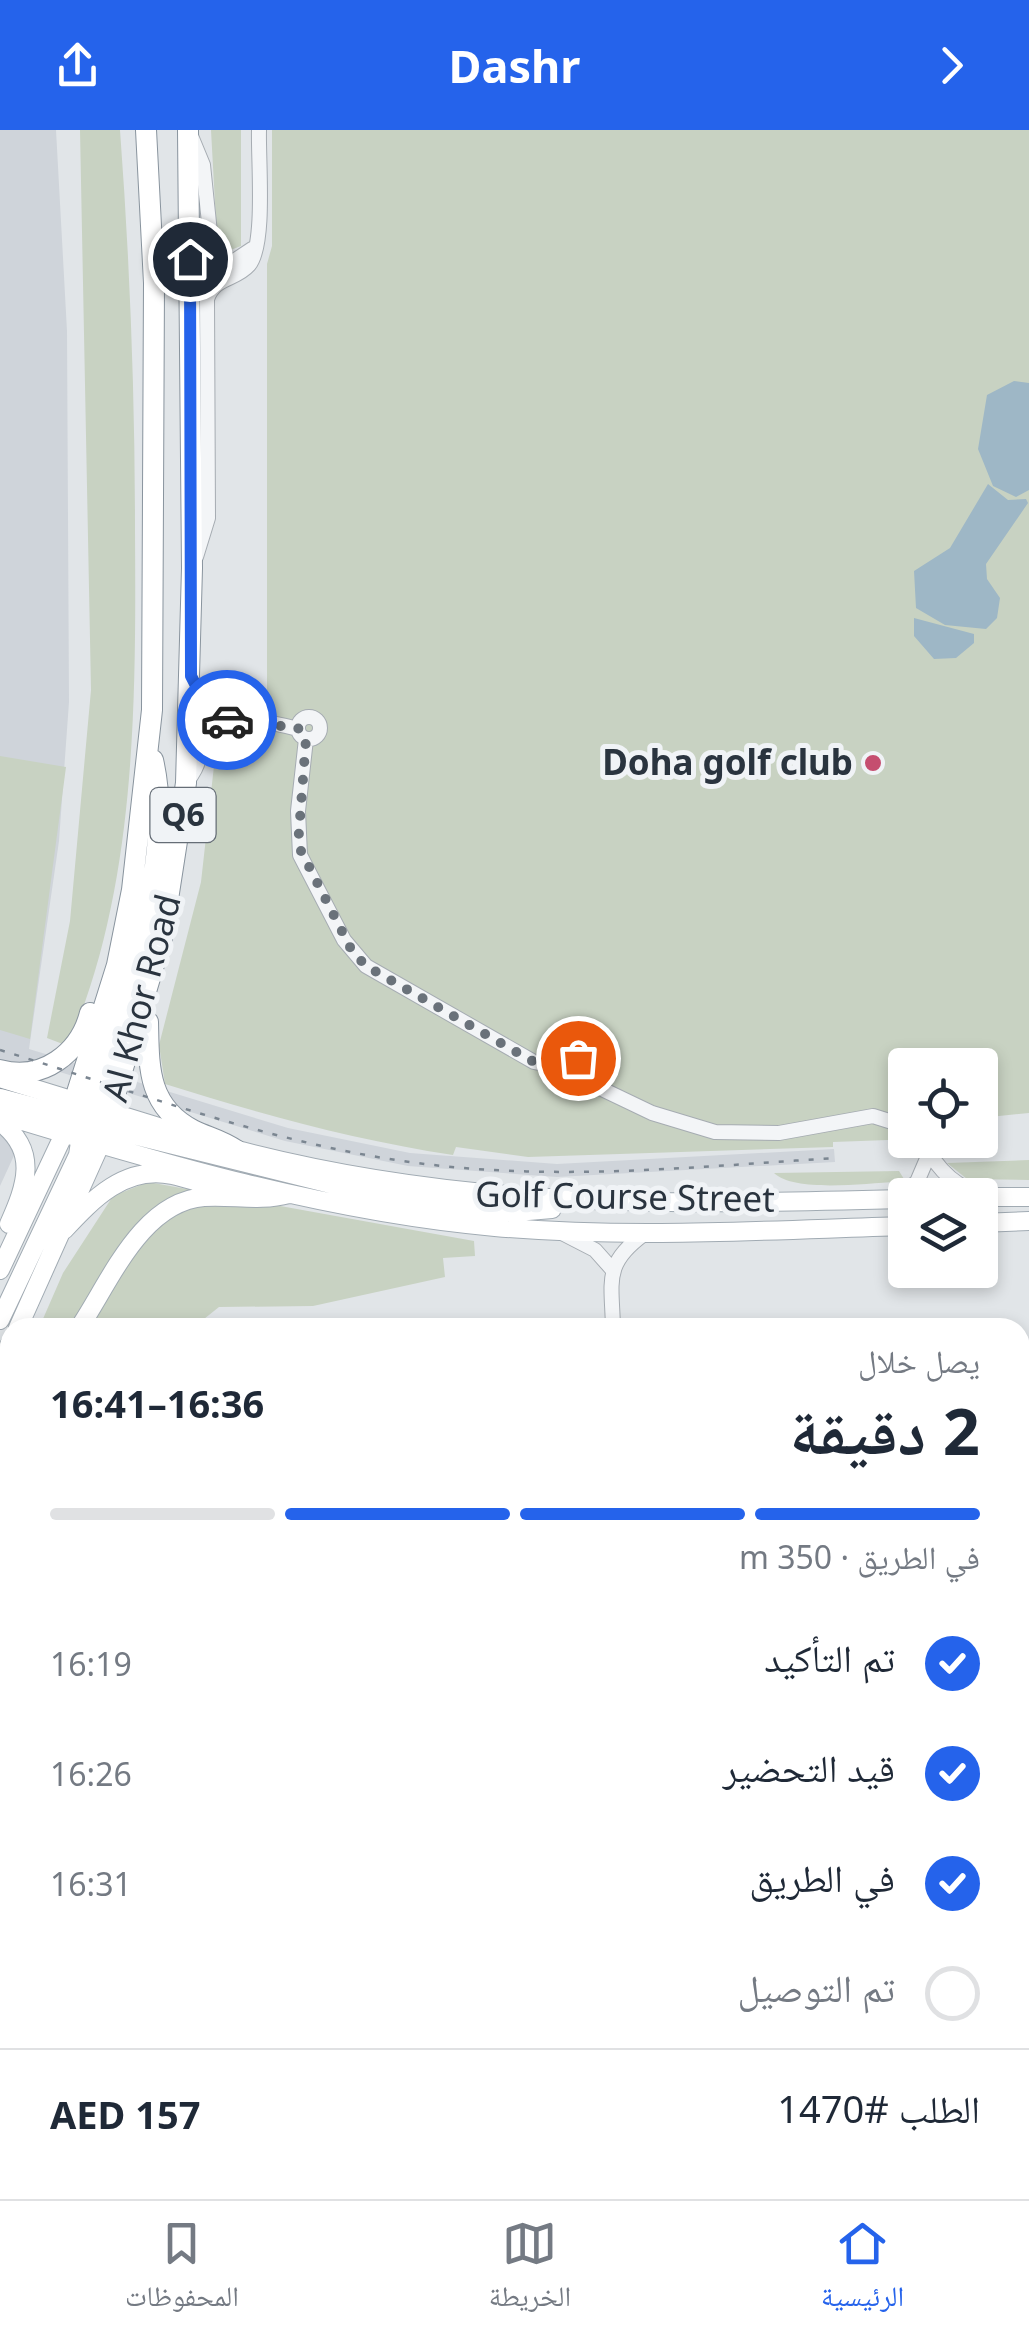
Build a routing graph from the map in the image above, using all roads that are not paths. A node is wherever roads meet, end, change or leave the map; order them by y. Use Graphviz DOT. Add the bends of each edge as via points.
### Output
graph roads {
  1 [pos="146,130"];
  2 [pos="188,130"];
  3 [pos="259,130"];
  4 [pos="257,240"];
  5 [pos="192,568"];
  6 [pos="191,676"];
  7 [pos="231,722"];
  8 [pos="148,749"];
  9 [pos="186,781"];
  10 [pos="132,890"];
  11 [pos="144,1006"];
  12 [pos="0,1070"];
  13 [pos="0,1078"];
  14 [pos="0,1098"];
  15 [pos="0,1114"];
  16 [pos="888,1121"];
  17 [pos="0,1122"];
  18 [pos="88,1123"];
  19 [pos="236,1150"];
  20 [pos="936,1158"];
  21 [pos="955,1178"];
  22 [pos="258,1185"];
  23 [pos="294,1193"];
  24 [pos="1029,1196"];
  25 [pos="998,1197"];
  26 [pos="888,1199"];
  27 [pos="576,1202"];
  28 [pos="1029,1221"];
  29 [pos="998,1222"];
  30 [pos="888,1227"];
  31 [pos="64,1230"];
  32 [pos="559,1232"];
  33 [pos="644,1234"];
  34 [pos="0,1244"];
  35 [pos="612,1268"];
  36 [pos="0,1270"];
  37 [pos="1,1318"];
  38 [pos="23,1318"];
  39 [pos="86,1318"];
  40 [pos="613,1318"];
  1 -- 8 [label="highway, Al Khor Road / Q6" via="154,282 154,681"];
  2 -- 4 [label="street" via="203,164 212,252 236,262"];
  2 -- 5 [label="highway, Al Khor Road / Q6"];
  3 -- 4 [label="street"];
  4 -- 5 [label="street" via="247,267 216,283 207,299 208,518"];
  5 -- 6 [label="highway, Al Khor Road / Q6"];
  6 -- 7 [label="street" via="205,703"];
  6 -- 9 [label="highway, Al Khor Road / Q6"];
  7 -- 9 [label="street" via="210,735"];
  7 -- 16 [label="street" via="302,734 298,845 366,966 534,1062 568,1069 578,1058 587,1074 676,1122 734,1134 873,1116"];
  8 -- 10 [label="highway, Al Khor Road / Q6"];
  8 -- 18 [label="highway" via="160,812 153,869 132,975"];
  9 -- 11 [label="highway, Al Khor Road / Q6" via="166,921"];
  10 -- 12 [label="highway" via="118,906 88,1023 74,1047 44,1068"];
  10 -- 18 [label="highway, Al Khor Road / Q6"];
  11 -- 18 [label="highway, Al Khor Road / Q6"];
  11 -- 19 [label="highway" via="149,1075 160,1101 182,1123"];
  13 -- 18 [label="main road, Golf Course Street"];
  14 -- 18 [label="highway"];
  15 -- 18 [label="main road, Golf Course Street"];
  17 -- 34 [label="main road" via="19,1141 27,1169"];
  18 -- 19 [label="main road, Golf Course Street"];
  18 -- 22 [label="main road, Golf Course Street"];
  18 -- 27 [label="main road" via="410,1201 505,1212"];
  18 -- 31 [label="main road"];
  18 -- 36 [label="main road"];
  18 -- 37 [label="main road"];
  19 -- 27 [label="main road, Golf Course Street" via="420,1188"];
  20 -- 21 [label="street"];
  22 -- 23 [label="main road, Golf Course Street"];
  22 -- 31 [label="main road" via="226,1189 143,1174 112,1185"];
  23 -- 32 [label="main road, Golf Course Street" via="418,1217"];
  23 -- 39 [label="main road" via="244,1201 202,1197 162,1211"];
  24 -- 25 [label="main road"];
  26 -- 27 [label="main road, Golf Course Street"];
  28 -- 29 [label="main road"];
  30 -- 33 [label="main road, Golf Course Street"];
  31 -- 38 [label="main road"];
  32 -- 33 [label="main road, Golf Course Street"];
  32 -- 35 [label="street" via="596,1250"];
  33 -- 35 [label="street"];
  35 -- 40 [label="street"];
}
